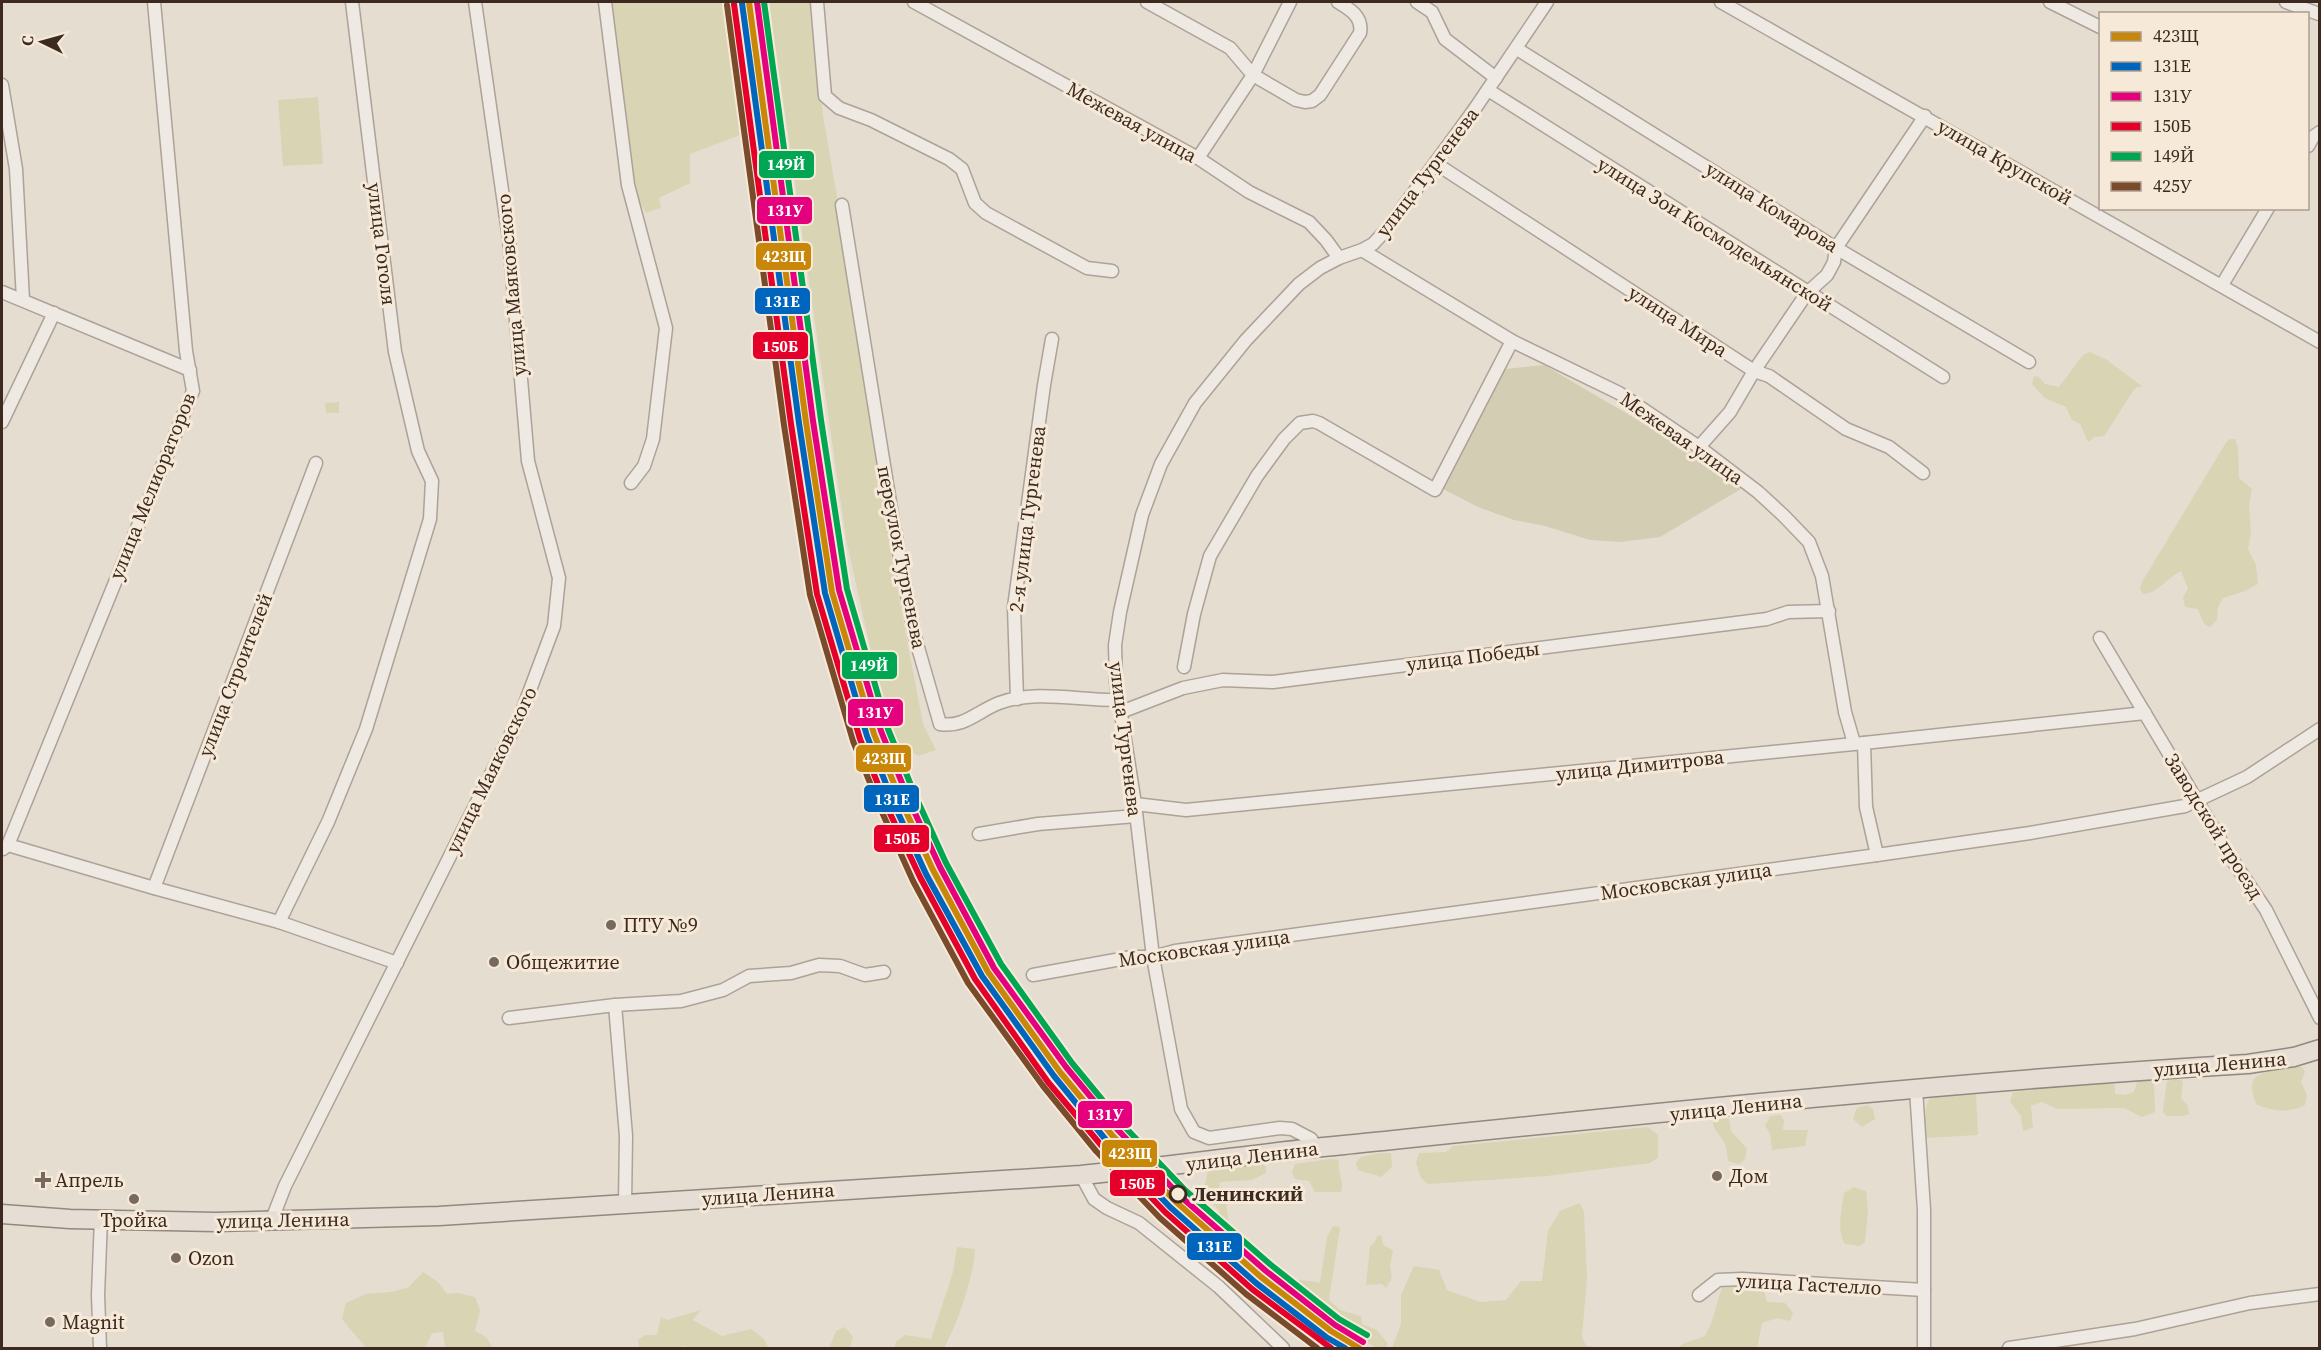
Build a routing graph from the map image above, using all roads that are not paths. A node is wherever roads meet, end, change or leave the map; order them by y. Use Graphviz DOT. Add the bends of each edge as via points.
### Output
graph roads {
  1 [pos="154,2"];
  2 [pos="352,2"];
  3 [pos="475,2"];
  4 [pos="605,2"];
  5 [pos="817,2"];
  6 [pos="914,2"];
  7 [pos="1147,2"];
  8 [pos="1290,2"];
  9 [pos="1338,2"];
  10 [pos="1417,2"];
  11 [pos="1547,2"];
  12 [pos="1721,2"];
  13 [pos="2050,2"];
  14 [pos="2286,2"];
  15 [pos="2319,10"];
  16 [pos="2319,15"];
  17 [pos="2099,26"];
  18 [pos="1517,49"];
  19 [pos="1253,75"];
  20 [pos="1496,78"];
  21 [pos="2,85"];
  22 [pos="1488,90"];
  23 [pos="4,115"];
  24 [pos="1925,116"];
  25 [pos="1198,158"];
  26 [pos="1436,163"];
  27 [pos="842,206"];
  28 [pos="2267,210"];
  29 [pos="1836,248"];
  30 [pos="1362,250"];
  31 [pos="1339,258"];
  32 [pos="1112,271"];
  33 [pos="2222,285"];
  34 [pos="2,292"];
  35 [pos="1807,293"];
  36 [pos="23,300"];
  37 [pos="54,313"];
  38 [pos="1053,339"];
  39 [pos="1512,341"];
  40 [pos="2319,342"];
  41 [pos="2029,363"];
  42 [pos="190,370"];
  43 [pos="1755,371"];
  44 [pos="1943,377"];
  45 [pos="2,422"];
  46 [pos="1698,447"];
  47 [pos="316,463"];
  48 [pos="1923,473"];
  49 [pos="631,483"];
  50 [pos="1829,611"];
  51 [pos="2100,638"];
  52 [pos="1184,667"];
  53 [pos="1017,699"];
  54 [pos="1120,706"];
  55 [pos="2145,713"];
  56 [pos="2319,729"];
  57 [pos="1859,743"];
  58 [pos="2197,801"];
  59 [pos="1135,810"];
  60 [pos="979,834"];
  61 [pos="5,847"];
  62 [pos="1877,855"];
  63 [pos="154,888"];
  64 [pos="279,922"];
  65 [pos="1153,957"];
  66 [pos="397,963"];
  67 [pos="884,972"];
  68 [pos="1033,975"];
  69 [pos="615,1005"];
  70 [pos="509,1018"];
  71 [pos="2319,1018"];
  72 [pos="2319,1049"];
  73 [pos="1916,1089"];
  74 [pos="1317,1148"];
  75 [pos="1081,1175"];
  76 [pos="625,1203"];
  77 [pos="2,1214"];
  78 [pos="101,1218"];
  79 [pos="271,1222"];
  80 [pos="1924,1290"];
  81 [pos="2319,1294"];
  82 [pos="1699,1295"];
  83 [pos="100,1348"];
  84 [pos="1283,1348"];
  85 [pos="1924,1348"];
  86 [pos="2009,1348"];
  1 -- 42 [label="street, улица Мелиораторов"];
  2 -- 64 [label="street, улица Гоголя" via="395,352 418,451 432,481 430,519 366,729 328,822"];
  3 -- 66 [label="street, улица Маяковского" via="509,239 528,461 559,578 554,626 521,714"];
  4 -- 49 [label="street" via="628,185 666,328 653,439 644,466"];
  5 -- 32 [label="street" via="825,96 839,108 949,159 962,170 975,203 986,213 1087,268"];
  6 -- 25 [label="street, Межевая улица"];
  7 -- 19 [label="street" via="1230,48"];
  8 -- 19 [label="street"];
  9 -- 19 [label="street" via="1358,17 1360,33 1320,95 1312,101 1296,100"];
  10 -- 20 [label="street" via="1432,12 1445,39"];
  11 -- 18 [label="street, улица Тургенева"];
  12 -- 24 [label="street, улица Крупской"];
  13 -- 17 [label="street"];
  14 -- 16 [label="street"];
  15 -- 16 [label="street"];
  18 -- 20 [label="street, улица Тургенева"];
  18 -- 29 [label="street, улица Комарова"];
  19 -- 25 [label="street"];
  20 -- 22 [label="street, улица Тургенева"];
  21 -- 23 [label="street"];
  22 -- 26 [label="street, улица Тургенева"];
  22 -- 35 [label="street, улица Зои Космодемьянской"];
  23 -- 36 [label="street" via="16,169"];
  24 -- 29 [label="street"];
  24 -- 33 [label="street, улица Крупской"];
  25 -- 31 [label="street, Межевая улица" via="1249,192 1309,222"];
  26 -- 30 [label="street, улица Тургенева" via="1388,229"];
  26 -- 43 [label="street, улица Мира"];
  27 -- 53 [label="street, переулок Тургенева" via="893,521 915,636 940,724 965,722 1001,702"];
  28 -- 33 [label="street"];
  29 -- 35 [label="street" via="1827,275"];
  29 -- 41 [label="street, улица Комарова"];
  30 -- 31 [label="street, улица Тургенева"];
  30 -- 39 [label="street, Межевая улица"];
  31 -- 54 [label="street, улица Тургенева" via="1299,284 1246,340 1195,403 1161,464 1142,515 1120,612 1115,665"];
  33 -- 40 [label="street, улица Крупской"];
  34 -- 36 [label="street"];
  35 -- 43 [label="street"];
  35 -- 44 [label="street, улица Зои Космодемьянской"];
  36 -- 37 [label="street"];
  37 -- 42 [label="street"];
  37 -- 45 [label="street"];
  38 -- 53 [label="street, 2-я улица Тургенева" via="1014,607"];
  39 -- 46 [label="street, Межевая улица" via="1619,393"];
  39 -- 52 [label="street" via="1435,490 1319,423 1300,423 1257,476 1210,556"];
  42 -- 61 [label="street, улица Мелиораторов" via="193,391"];
  43 -- 46 [label="street" via="1730,412"];
  43 -- 48 [label="street, улица Мира" via="1769,376 1846,429 1889,447"];
  46 -- 50 [label="street, Межевая улица" via="1758,492 1809,542 1822,576"];
  47 -- 63 [label="street, улица Строителей"];
  50 -- 54 [label="street, улица Победы" via="1788,612 1767,619 1273,682 1223,680"];
  50 -- 57 [label="street, Межевая улица" via="1845,712"];
  51 -- 55 [label="street, Заводской проезд"];
  53 -- 54 [label="street, переулок Тургенева" via="1050,697"];
  54 -- 59 [label="street, улица Тургенева"];
  55 -- 57 [label="street, улица Димитрова"];
  55 -- 58 [label="street, Заводской проезд"];
  56 -- 58 [label="street, Московская улица" via="2247,777"];
  57 -- 59 [label="street, улица Димитрова" via="1186,810"];
  57 -- 62 [label="street, Межевая улица" via="1866,807"];
  58 -- 62 [label="street, Московская улица" via="2030,833"];
  58 -- 71 [label="street, Заводской проезд" via="2266,910"];
  59 -- 60 [label="street, улица Димитрова"];
  59 -- 65 [label="street, улица Тургенева"];
  61 -- 63 [label="street"];
  62 -- 65 [label="street, Московская улица"];
  63 -- 64 [label="street"];
  64 -- 66 [label="street"];
  65 -- 68 [label="street, Московская улица" via="1132,957"];
  65 -- 74 [label="street, улица Тургенева" via="1181,1109 1194,1132 1209,1138 1292,1129 1311,1139"];
  66 -- 79 [label="street, улица Маяковского" via="285,1186"];
  67 -- 69 [label="street" via="865,975 840,966 819,965 791,973 749,976 723,990 681,1001"];
  69 -- 70 [label="street"];
  69 -- 76 [label="street" via="626,1136"];
  72 -- 73 [label="main road, улица Ленина" via="2248,1064"];
  73 -- 74 [label="main road, улица Ленина"];
  73 -- 80 [label="street" via="1924,1210"];
  74 -- 75 [label="main road, улица Ленина"];
  75 -- 76 [label="main road, улица Ленина"];
  75 -- 84 [label="street" via="1094,1199 1139,1223 1219,1287"];
  76 -- 79 [label="main road, улица Ленина" via="439,1216"];
  77 -- 78 [label="main road, улица Ленина"];
  78 -- 79 [label="main road, улица Ленина"];
  78 -- 83 [label="street"];
  80 -- 82 [label="street, улица Гастелло" via="1742,1279 1718,1280"];
  80 -- 85 [label="street"];
  81 -- 86 [label="street"];
}
